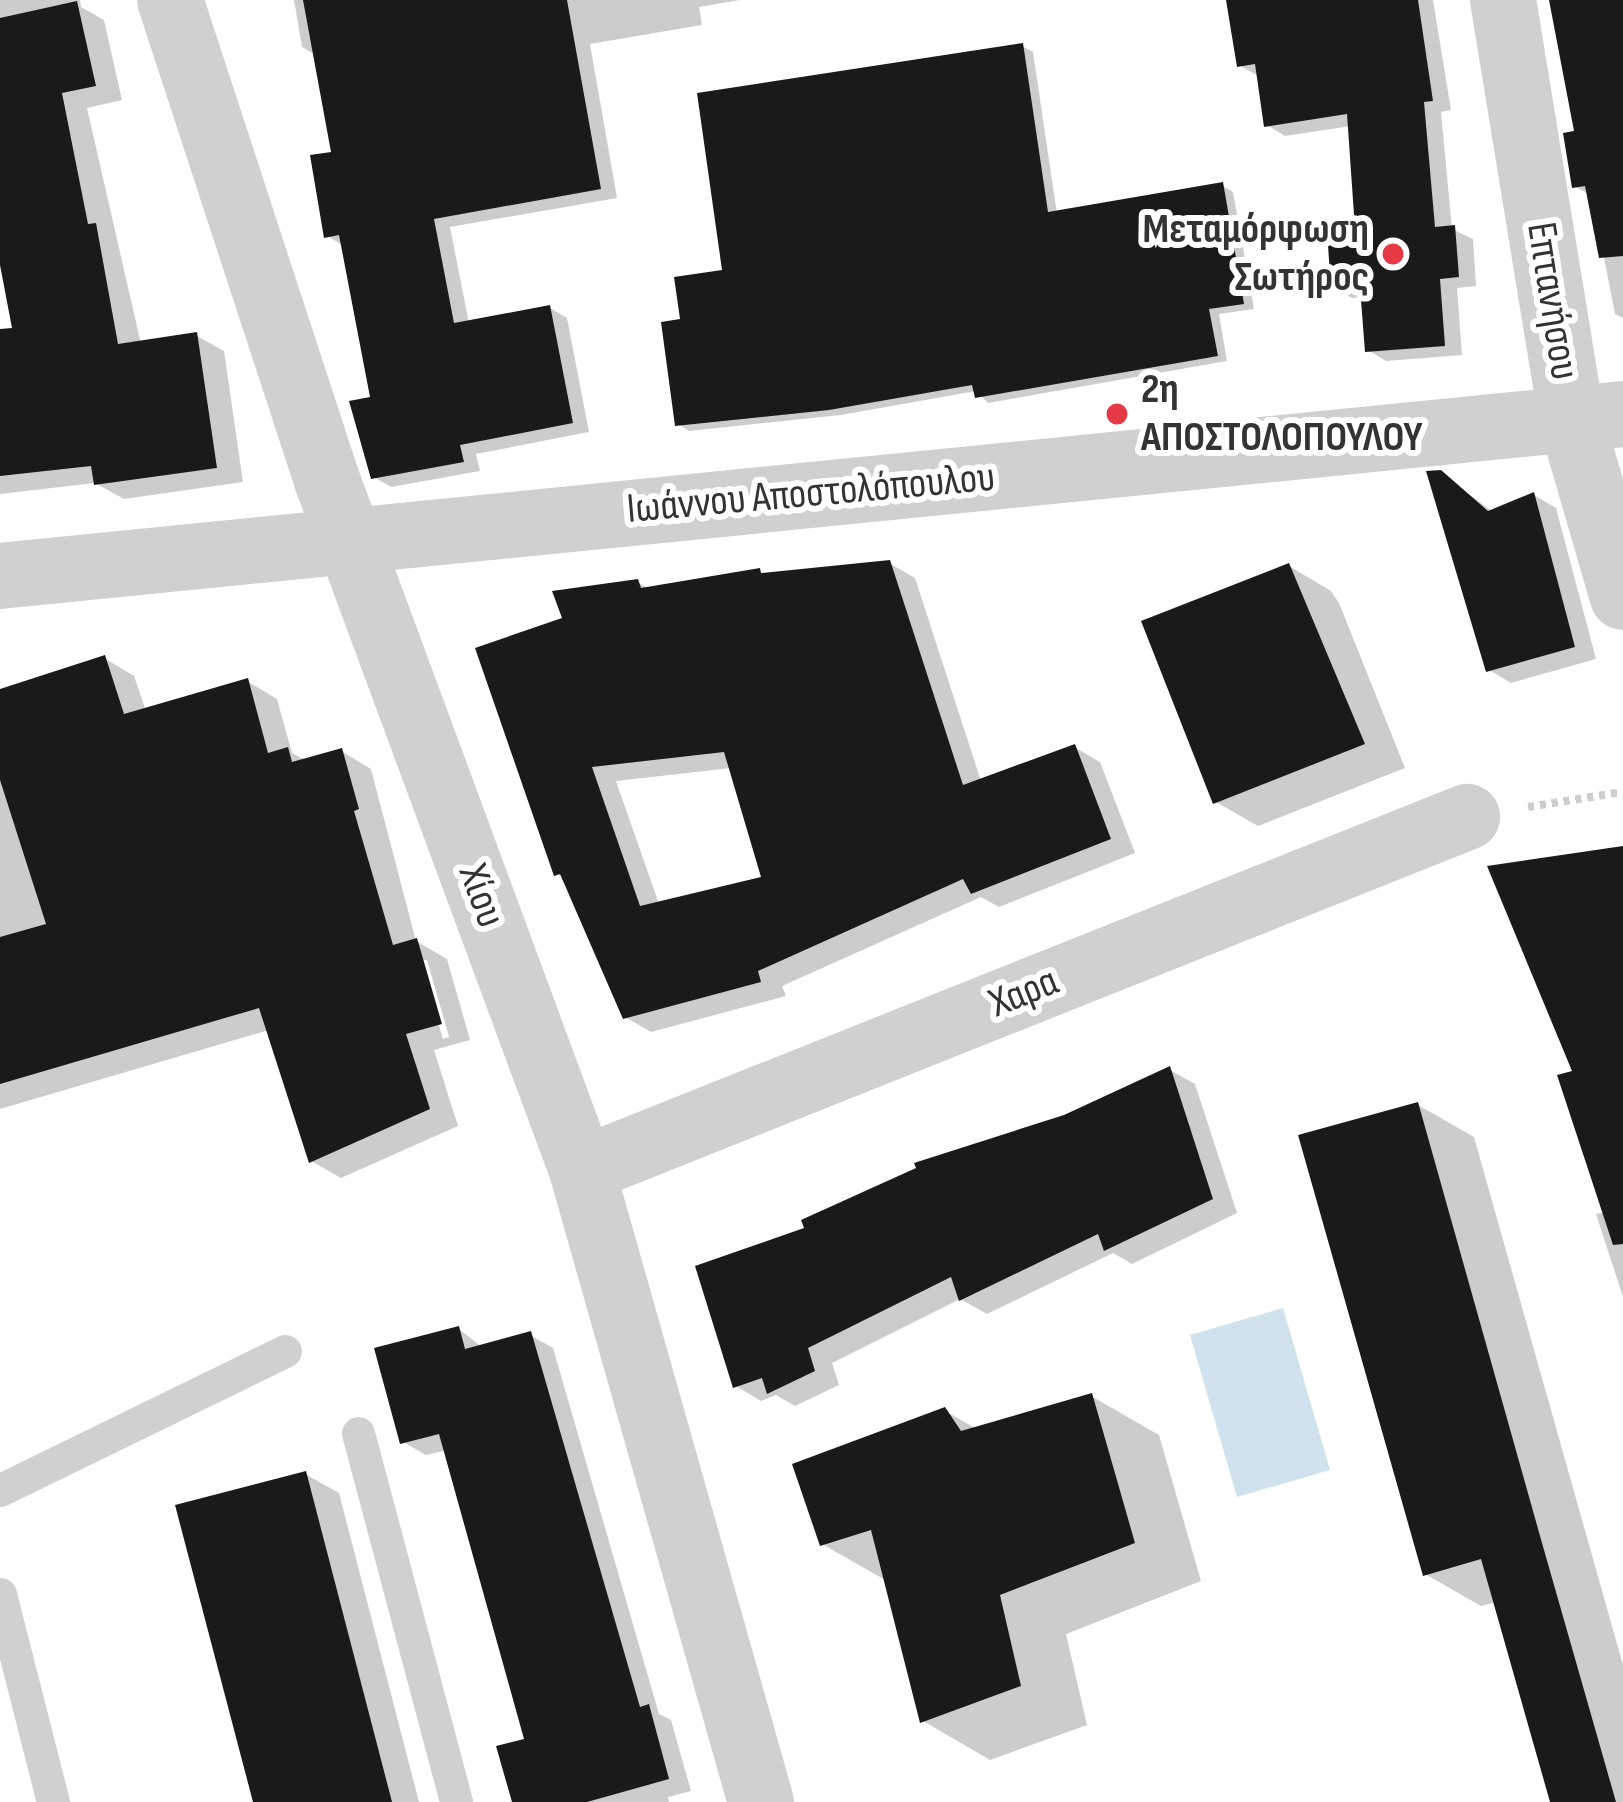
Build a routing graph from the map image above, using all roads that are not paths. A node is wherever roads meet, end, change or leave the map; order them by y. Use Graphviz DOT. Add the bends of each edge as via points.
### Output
graph roads {
  1 [pos="170,0"];
  2 [pos="1503,0"];
  3 [pos="1597,418"];
  4 [pos="348,537"];
  5 [pos="0,576"];
  6 [pos="1623,597"];
  7 [pos="1467,817"];
  8 [pos="581,1170"];
  9 [pos="285,1352"];
  10 [pos="358,1433"];
  11 [pos="0,1490"];
  12 [pos="0,1594"];
  13 [pos="52,1802"];
  14 [pos="456,1802"];
  15 [pos="761,1802"];
  1 -- 4 [label="street, Χίου"];
  2 -- 3 [label="street, Επτανήσου"];
  3 -- 4 [label="street, Ιωάννου Αποστολόπουλου"];
  3 -- 6 [label="street, Επτανήσου"];
  4 -- 5 [label="street, Ιωάννου Αποστολόπουλου"];
  4 -- 8 [label="street, Χίου"];
  7 -- 8 [label="street, Χαρα"];
  8 -- 15 [label="street, Χίου"];
  9 -- 11 [label="lane"];
  10 -- 14 [label="lane"];
  12 -- 13 [label="lane"];
}
